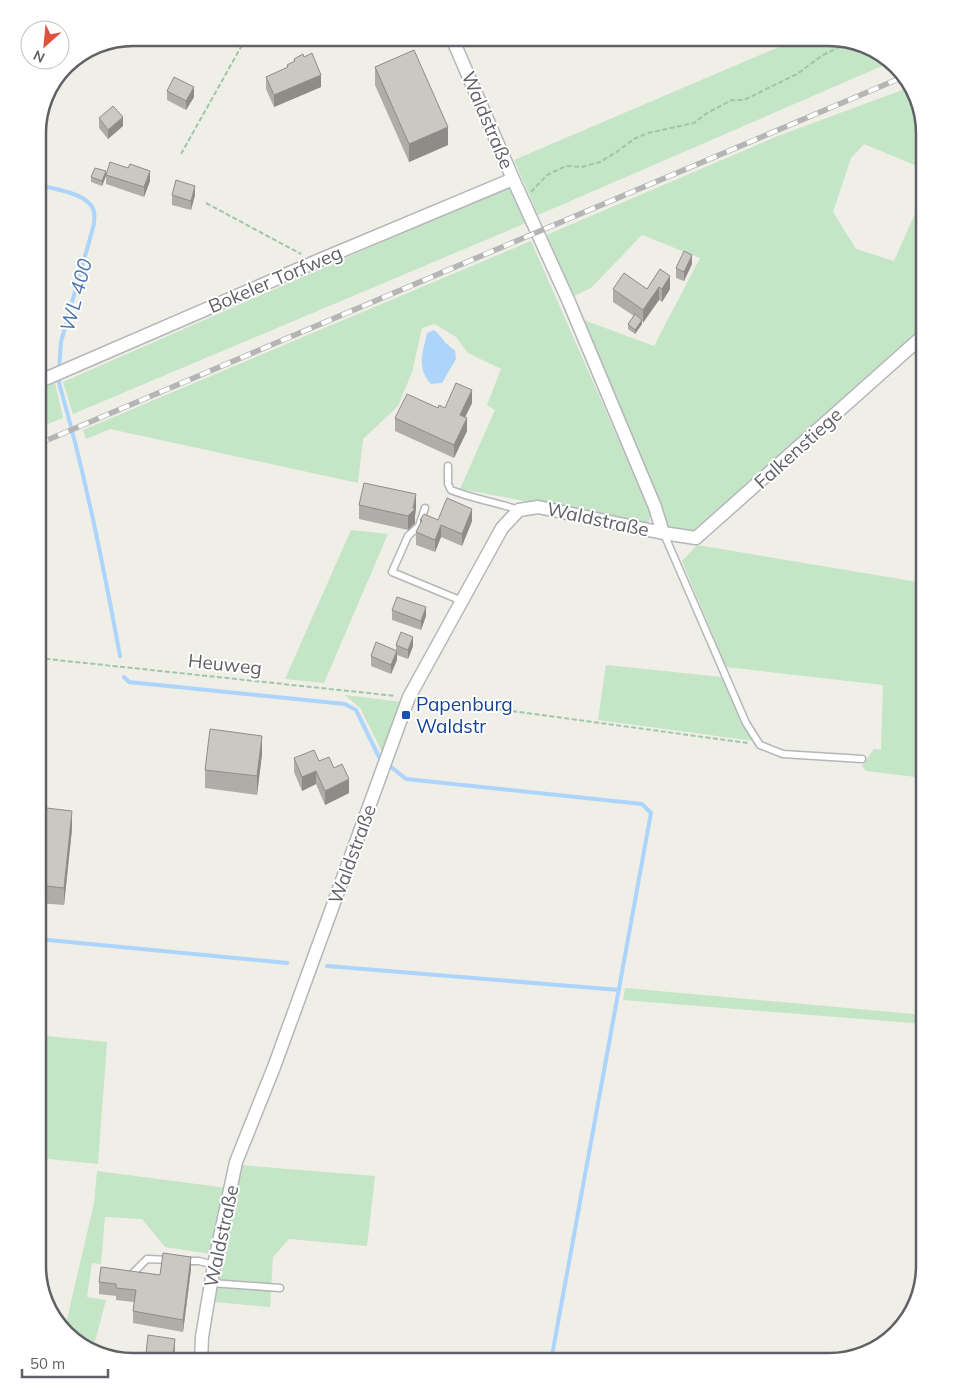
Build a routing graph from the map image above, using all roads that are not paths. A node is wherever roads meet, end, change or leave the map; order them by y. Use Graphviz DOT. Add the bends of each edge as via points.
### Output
graph roads {
  1 [pos="455,46"];
  2 [pos="513,179"];
  3 [pos="916,342"];
  4 [pos="46,379"];
  5 [pos="448,466"];
  6 [pos="425,508"];
  7 [pos="519,510"];
  8 [pos="663,533"];
  9 [pos="462,600"];
  10 [pos="862,759"];
  11 [pos="214,1265"];
  12 [pos="134,1272"];
  13 [pos="211,1283"];
  14 [pos="280,1288"];
  15 [pos="201,1353"];
  1 -- 2 [label="street, Waldstraße"];
  2 -- 4 [label="street, Bokeler Torfweg"];
  2 -- 8 [label="street, Waldstraße" via="576,320"];
  3 -- 8 [label="street, Falkenstiege" via="696,538"];
  5 -- 7 [label="lane" via="451,490"];
  6 -- 9 [label="lane" via="419,526 408,536 392,572"];
  7 -- 8 [label="street, Waldstraße" via="538,507"];
  7 -- 9 [label="street, Waldstraße" via="502,528"];
  8 -- 10 [label="lane, Waldstraße" via="746,722 760,745 783,754"];
  9 -- 11 [label="street, Waldstraße" via="409,697 236,1162"];
  11 -- 12 [label="lane" via="147,1258"];
  11 -- 13 [label="street, Waldstraße"];
  13 -- 14 [label="lane"];
  13 -- 15 [label="street, Waldstraße"];
}
